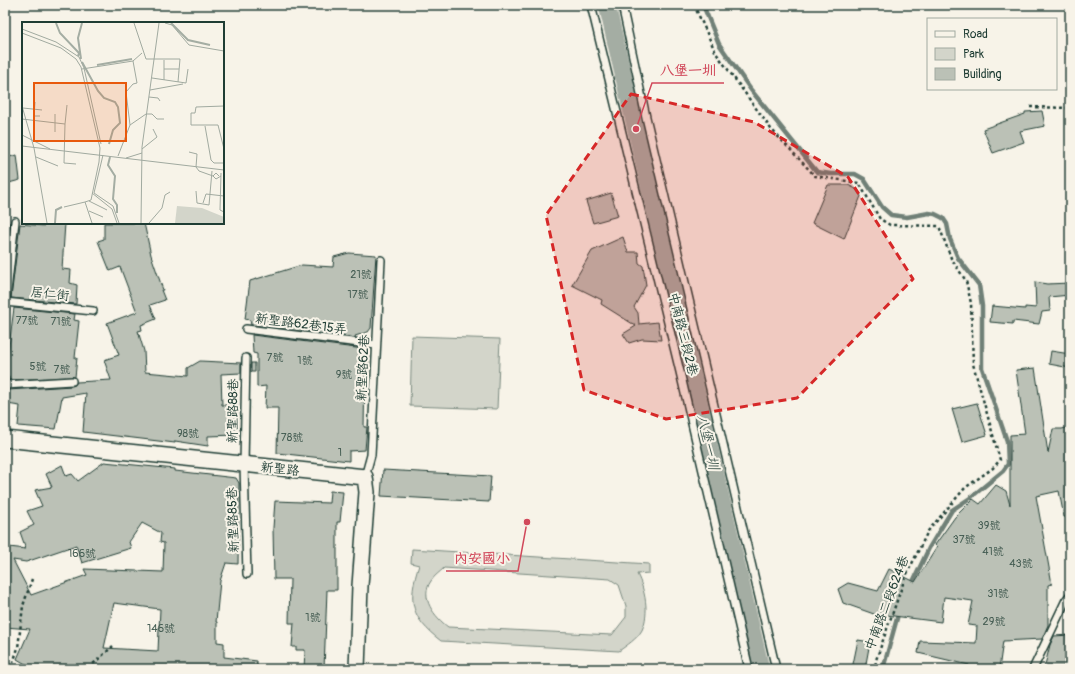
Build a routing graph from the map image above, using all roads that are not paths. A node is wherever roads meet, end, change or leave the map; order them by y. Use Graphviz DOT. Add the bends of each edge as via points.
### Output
graph roads {
  1 [pos="591,5"];
  2 [pos="622,5"];
  3 [pos="15,221"];
  4 [pos="381,260"];
  5 [pos="5,304"];
  6 [pos="93,311"];
  7 [pos="246,330"];
  8 [pos="376,345"];
  9 [pos="246,358"];
  10 [pos="72,382"];
  11 [pos="5,385"];
  12 [pos="5,439"];
  13 [pos="244,464"];
  14 [pos="365,477"];
  15 [pos="247,574"];
  16 [pos="1070,595"];
  17 [pos="357,669"];
  18 [pos="749,669"];
  19 [pos="776,669"];
  20 [pos="1033,669"];
  1 -- 18 [label="lane, 中南路三段2巷"];
  2 -- 19 [label="lane"];
  3 -- 5 [label="lane"];
  4 -- 8 [label="lane, 新聖路62巷"];
  5 -- 6 [label="lane, 居仁街"];
  7 -- 8 [label="lane, 新聖路62巷15弄"];
  8 -- 14 [label="lane, 新聖路62巷" via="371,455"];
  9 -- 13 [label="lane, 新聖路88巷"];
  10 -- 11 [label="lane"];
  12 -- 13 [label="street, 新聖路"];
  13 -- 14 [label="street, 新聖路"];
  13 -- 15 [label="lane, 新聖路85巷"];
  14 -- 17 [label="street" via="367,492"];
  16 -- 20 [label="lane"];
}
